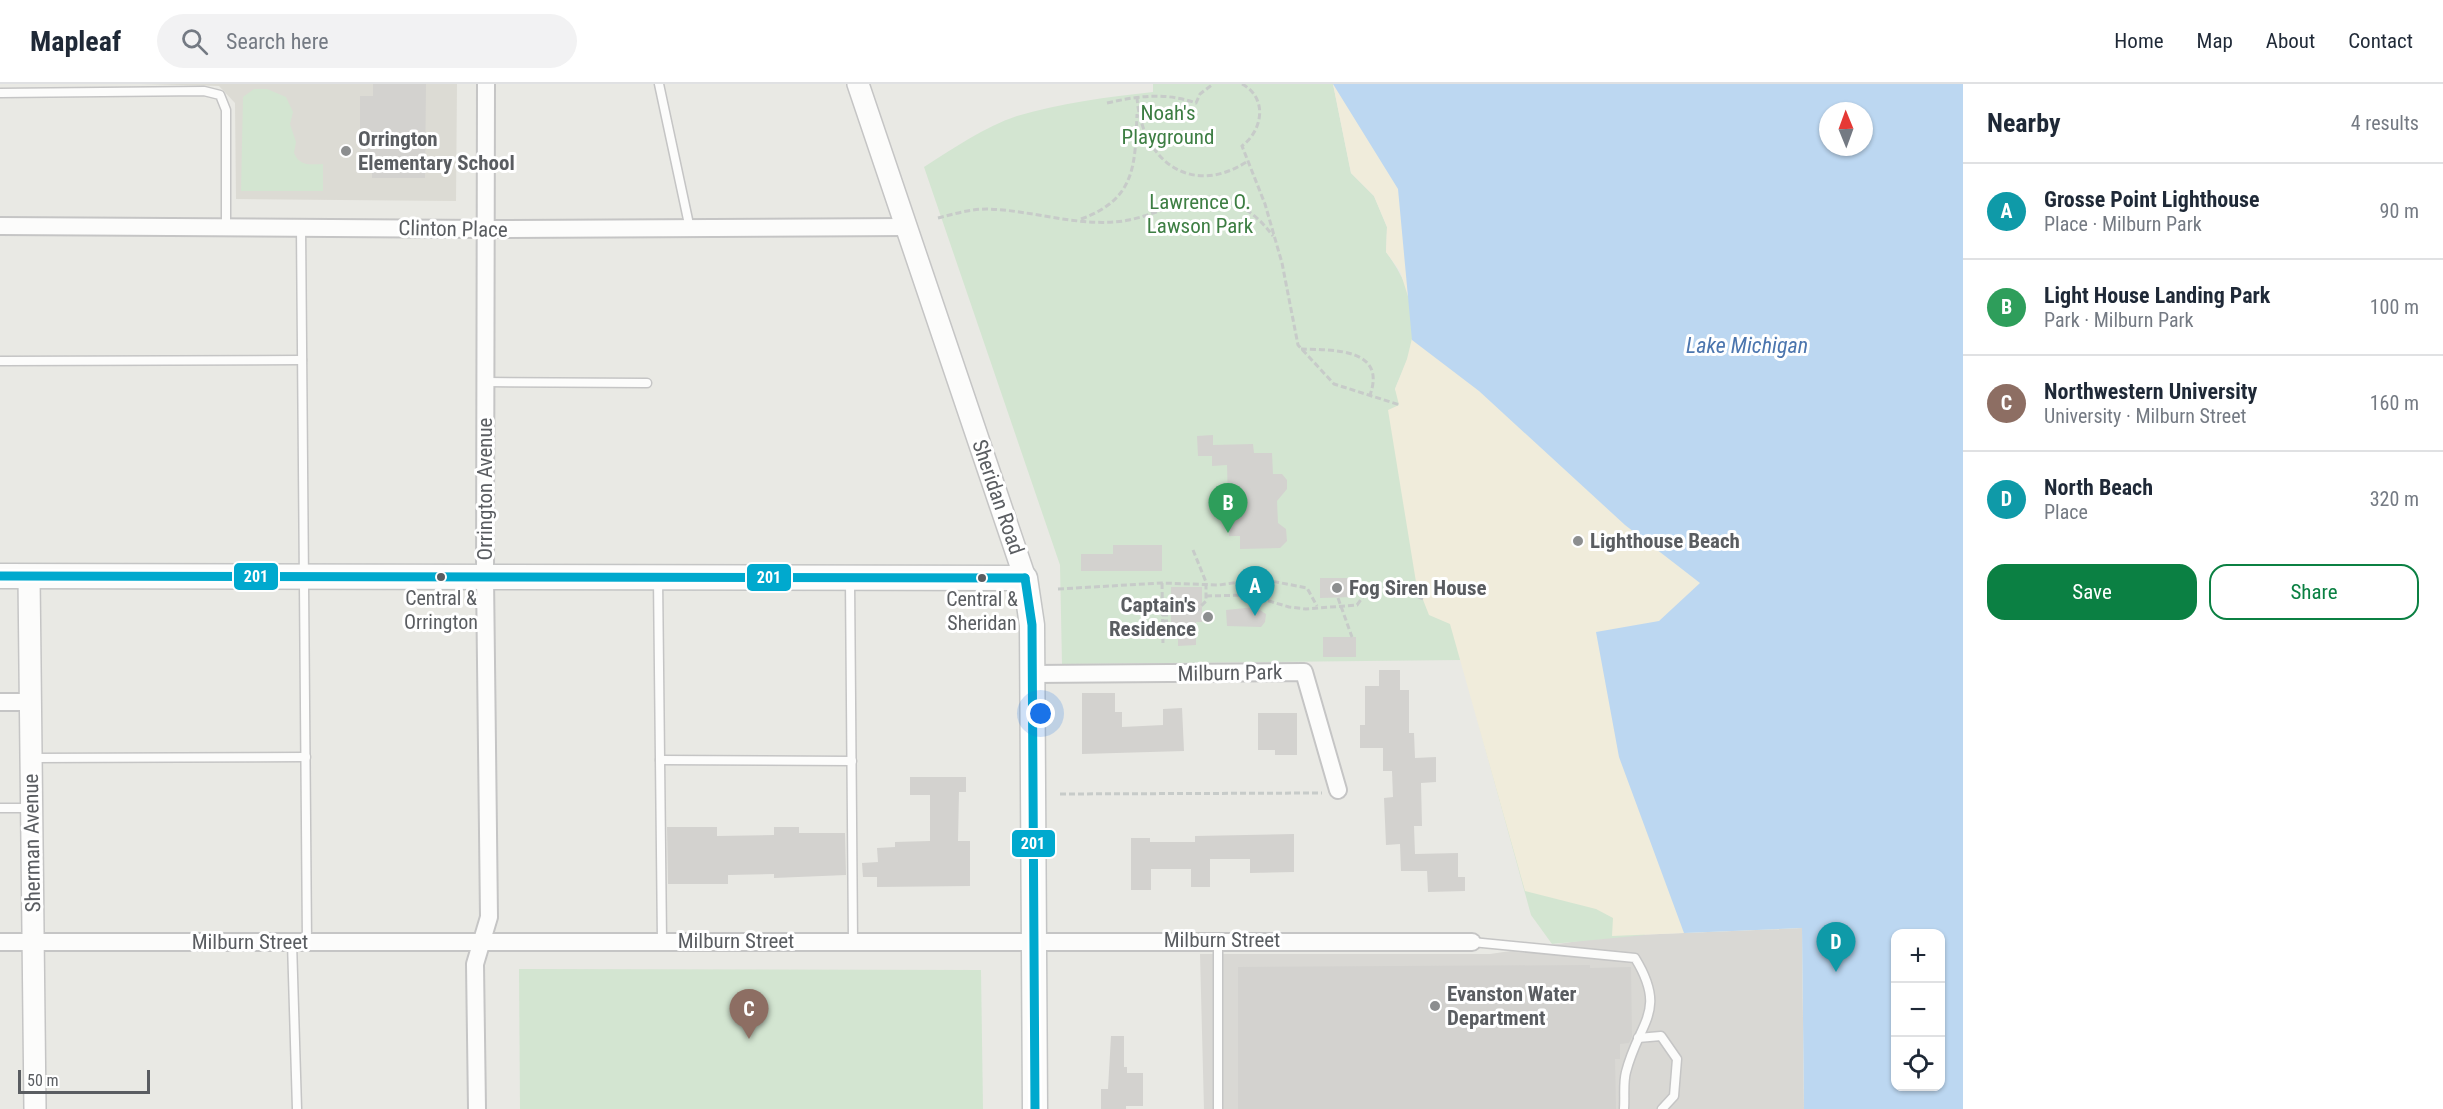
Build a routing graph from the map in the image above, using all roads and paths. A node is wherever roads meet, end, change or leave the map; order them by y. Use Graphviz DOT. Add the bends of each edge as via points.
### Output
graph roads {
  1 [pos="486,84"];
  2 [pos="659,84"];
  3 [pos="858,84"];
  4 [pos="1214,84"];
  5 [pos="1242,84"];
  6 [pos="0,93"];
  7 [pos="1137,97"];
  8 [pos="1107,103"];
  9 [pos="1138,106"];
  10 [pos="1248,161"];
  11 [pos="938,218"];
  12 [pos="1081,219"];
  13 [pos="0,226"];
  14 [pos="226,227"];
  15 [pos="301,227"];
  16 [pos="906,227"];
  17 [pos="486,229"];
  18 [pos="690,229"];
  19 [pos="1276,240"];
  20 [pos="1301,349"];
  21 [pos="302,360"];
  22 [pos="0,361"];
  23 [pos="486,382"];
  24 [pos="647,383"];
  25 [pos="1370,395"];
  26 [pos="1400,405"];
  27 [pos="1193,550"];
  28 [pos="0,576"];
  29 [pos="29,576"];
  30 [pos="304,577"];
  31 [pos="485,577"];
  32 [pos="658,577"];
  33 [pos="850,578"];
  34 [pos="1025,578"];
  35 [pos="1206,582"];
  36 [pos="1162,583"];
  37 [pos="1058,589"];
  38 [pos="1206,596"];
  39 [pos="1338,598"];
  40 [pos="1423,599"];
  41 [pos="1317,606"];
  42 [pos="1342,607"];
  43 [pos="1196,611"];
  44 [pos="1162,615"];
  45 [pos="1171,615"];
  46 [pos="1162,621"];
  47 [pos="1171,621"];
  48 [pos="1353,637"];
  49 [pos="1163,645"];
  50 [pos="1032,674"];
  51 [pos="0,702"];
  52 [pos="31,702"];
  53 [pos="306,757"];
  54 [pos="31,758"];
  55 [pos="660,760"];
  56 [pos="852,761"];
  57 [pos="1338,790"];
  58 [pos="1060,794"];
  59 [pos="0,807"];
  60 [pos="32,808"];
  61 [pos="1034,940"];
  62 [pos="1218,940"];
  63 [pos="482,941"];
  64 [pos="662,941"];
  65 [pos="853,941"];
  66 [pos="0,942"];
  67 [pos="33,942"];
  68 [pos="300,942"];
  69 [pos="1472,942"];
  70 [pos="1638,1038"];
  71 [pos="34,1109"];
  72 [pos="297,1109"];
  73 [pos="477,1109"];
  74 [pos="1035,1109"];
  75 [pos="1218,1109"];
  76 [pos="1624,1109"];
  77 [pos="1662,1109"];
  1 -- 17 [label="street, Orrington Avenue"];
  2 -- 18 [label="lane"];
  3 -- 16 [label="street, Sheridan Road"];
  4 -- 7 [label="path" via="1196,102 1163,95"];
  5 -- 10 [label="path" via="1256,98 1260,113 1257,130 1242,146"];
  6 -- 14 [label="lane" via="204,91 220,95 226,110"];
  7 -- 8 [label="path"];
  7 -- 9 [label="path"];
  9 -- 10 [label="path" via="1148,142 1162,160 1179,170 1211,176 1230,172"];
  9 -- 12 [label="path" via="1135,162 1127,184 1107,208"];
  10 -- 19 [label="path"];
  11 -- 12 [label="path" via="988,209"];
  12 -- 19 [label="path" via="1129,219 1196,200 1218,200 1237,205 1257,217"];
  13 -- 14 [label="street, Clinton Place"];
  14 -- 15 [label="street, Clinton Place"];
  15 -- 17 [label="street, Clinton Place"];
  15 -- 21 [label="lane"];
  16 -- 18 [label="street, Clinton Place"];
  16 -- 34 [label="street, Sheridan Road"];
  17 -- 18 [label="street, Clinton Place"];
  17 -- 23 [label="street, Orrington Avenue"];
  19 -- 20 [label="path" via="1294,336"];
  20 -- 25 [label="path" via="1334,384"];
  20 -- 25 [label="path" via="1336,350 1364,359 1373,369 1375,380"];
  21 -- 22 [label="lane"];
  21 -- 30 [label="lane"];
  23 -- 24 [label="lane"];
  23 -- 31 [label="street, Orrington Avenue"];
  25 -- 26 [label="path"];
  27 -- 35 [label="path"];
  28 -- 29 [label="main road"];
  29 -- 30 [label="main road"];
  29 -- 52 [label="street, Sherman Avenue"];
  30 -- 31 [label="main road"];
  30 -- 53 [label="lane"];
  31 -- 32 [label="main road"];
  31 -- 63 [label="street, Orrington Avenue" via="489,917"];
  32 -- 33 [label="main road"];
  32 -- 55 [label="lane"];
  33 -- 34 [label="main road"];
  33 -- 56 [label="lane"];
  34 -- 50 [label="main road, Sheridan Road" via="1032,625"];
  35 -- 36 [label="path"];
  35 -- 38 [label="path"];
  35 -- 41 [label="path" via="1219,585 1261,579 1290,584 1307,588"];
  36 -- 37 [label="path"];
  36 -- 44 [label="path"];
  38 -- 41 [label="path" via="1249,595 1289,607"];
  38 -- 43 [label="path"];
  39 -- 42 [label="path"];
  40 -- 42 [label="path" via="1406,591 1371,586 1357,605"];
  41 -- 42 [label="path"];
  42 -- 48 [label="path"];
  44 -- 45 [label="path"];
  44 -- 46 [label="path"];
  46 -- 47 [label="path"];
  46 -- 49 [label="path"];
  50 -- 57 [label="street, Milburn Park" via="1304,672"];
  50 -- 61 [label="main road, Sheridan Road"];
  51 -- 52 [label="street"];
  52 -- 54 [label="street, Sherman Avenue"];
  53 -- 54 [label="lane"];
  53 -- 68 [label="lane"];
  54 -- 60 [label="street, Sherman Avenue"];
  55 -- 56 [label="lane"];
  55 -- 64 [label="lane"];
  56 -- 65 [label="lane"];
  57 -- 58 [label="path" via="1310,794"];
  59 -- 60 [label="lane"];
  60 -- 67 [label="street, Sherman Avenue"];
  61 -- 62 [label="street, Milburn Street"];
  61 -- 65 [label="street, Milburn Street"];
  61 -- 74 [label="main road, Sheridan Road"];
  62 -- 69 [label="street, Milburn Street"];
  62 -- 75 [label="lane"];
  63 -- 64 [label="street, Milburn Street"];
  63 -- 68 [label="street, Milburn Street"];
  63 -- 73 [label="street, Orrington Avenue" via="476,964"];
  64 -- 65 [label="street, Milburn Street"];
  66 -- 67 [label="street, Milburn Street"];
  67 -- 68 [label="street, Milburn Street"];
  67 -- 71 [label="street, Sherman Avenue"];
  68 -- 72 [label="lane"];
  69 -- 70 [label="lane" via="1635,958 1645,975 1652,1009"];
  70 -- 76 [label="lane" via="1625,1073"];
  70 -- 77 [label="lane" via="1660,1036 1677,1059 1674,1096"];
}
